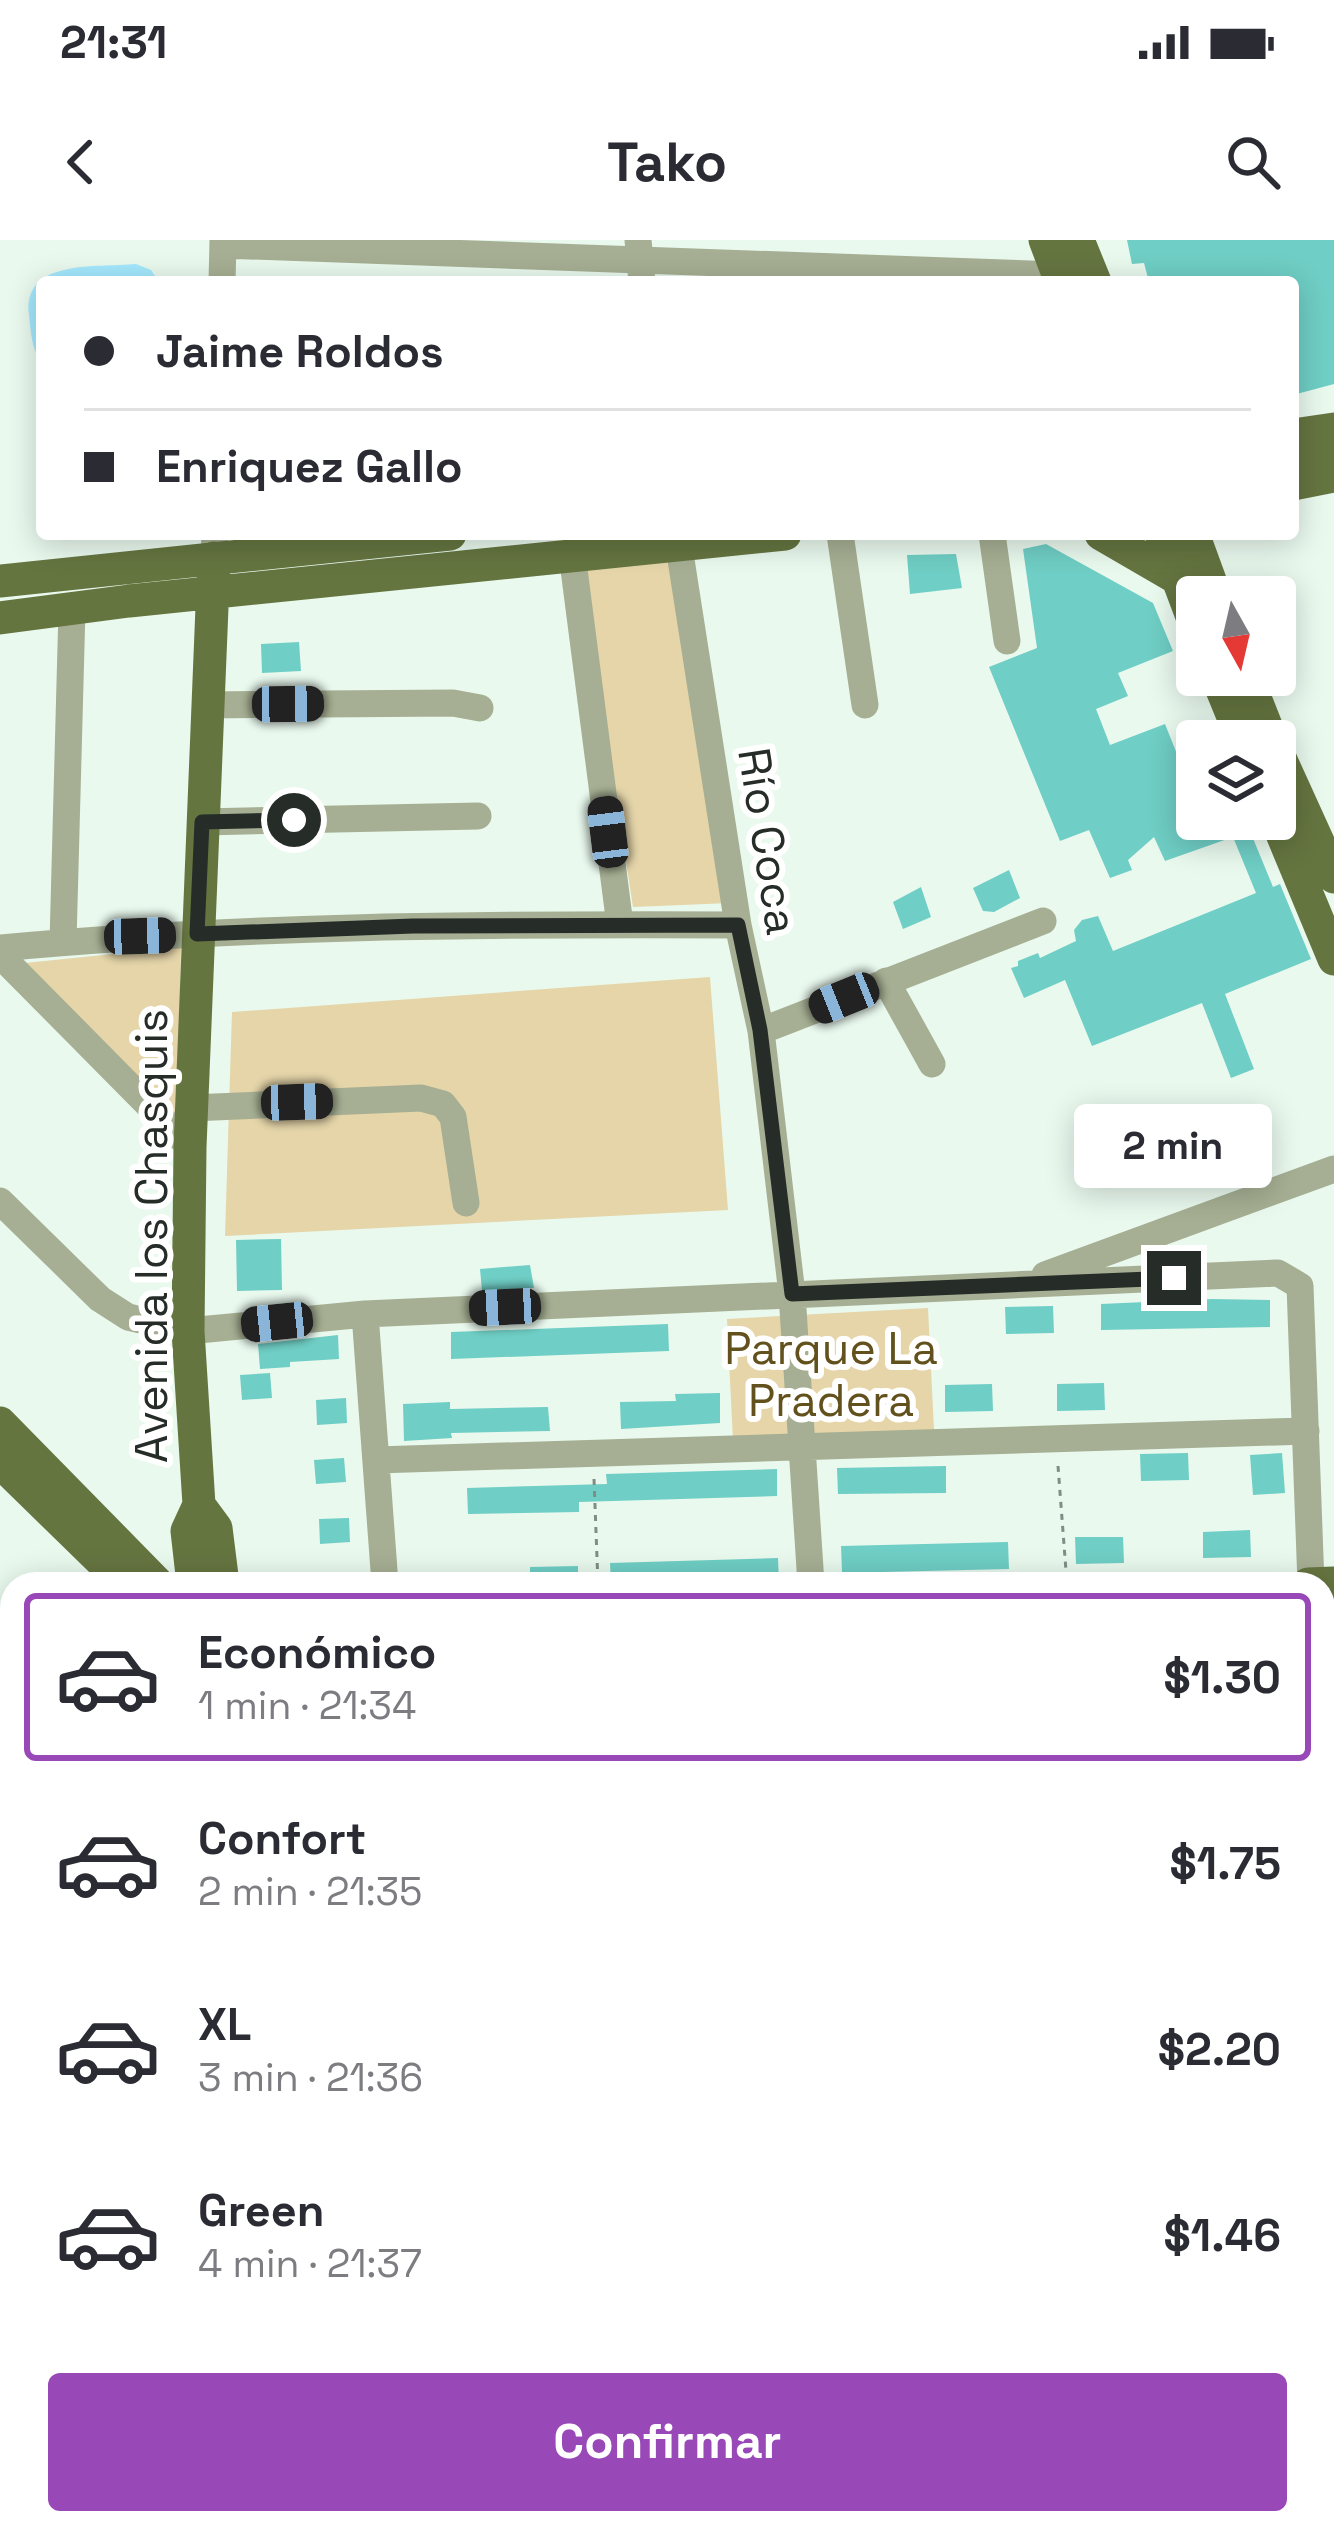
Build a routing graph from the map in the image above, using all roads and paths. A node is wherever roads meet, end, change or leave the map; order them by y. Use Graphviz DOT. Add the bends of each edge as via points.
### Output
graph roads {
  1 [pos="1045,240"];
  2 [pos="1078,240"];
  3 [pos="223,242"];
  4 [pos="640,261"];
  5 [pos="482,268"];
  6 [pos="222,276"];
  7 [pos="990,276"];
  8 [pos="1059,276"];
  9 [pos="1093,276"];
  10 [pos="1299,438"];
  11 [pos="1333,453"];
  12 [pos="1299,459"];
  13 [pos="1299,479"];
  14 [pos="334,540"];
  15 [pos="670,540"];
  16 [pos="677,540"];
  17 [pos="841,540"];
  18 [pos="993,540"];
  19 [pos="1132,540"];
  20 [pos="214,546"];
  21 [pos="1195,552"];
  22 [pos="572,554"];
  23 [pos="0,581"];
  24 [pos="212,592"];
  25 [pos="73,609"];
  26 [pos="0,618"];
  27 [pos="1007,641"];
  28 [pos="206,705"];
  29 [pos="865,705"];
  30 [pos="480,707"];
  31 [pos="1296,790"];
  32 [pos="478,816"];
  33 [pos="202,822"];
  34 [pos="1285,840"];
  35 [pos="1332,865"];
  36 [pos="1043,921"];
  37 [pos="620,925"];
  38 [pos="738,925"];
  39 [pos="197,934"];
  40 [pos="63,942"];
  41 [pos="0,951"];
  42 [pos="1334,959"];
  43 [pos="886,981"];
  44 [pos="760,1030"];
  45 [pos="932,1064"];
  46 [pos="191,1108"];
  47 [pos="190,1147"];
  48 [pos="1334,1169"];
  49 [pos="0,1201"];
  50 [pos="466,1203"];
  51 [pos="1018,1285"];
  52 [pos="792,1294"];
  53 [pos="365,1314"];
  54 [pos="188,1331"];
  55 [pos="0,1423"];
  56 [pos="1306,1431"];
  57 [pos="1056,1439"];
  58 [pos="800,1448"];
  59 [pos="593,1454"];
  60 [pos="376,1460"];
  61 [pos="0,1462"];
  62 [pos="199,1505"];
  63 [pos="133,1572"];
  64 [pos="136,1572"];
  65 [pos="191,1572"];
  66 [pos="222,1572"];
  67 [pos="384,1572"];
  68 [pos="598,1572"];
  69 [pos="810,1572"];
  70 [pos="1066,1572"];
  71 [pos="1310,1572"];
  1 -- 8 [label="main road"];
  2 -- 9 [label="main road"];
  3 -- 5 [label="street"];
  3 -- 6 [label="street"];
  4 -- 5 [label="street"];
  4 -- 7 [label="street"];
  10 -- 11 [label="main road"];
  11 -- 12 [label="main road"];
  11 -- 13 [label="main road"];
  14 -- 20 [label="main road"];
  15 -- 22 [label="main road"];
  16 -- 38 [label="street, Río Coca"];
  17 -- 29 [label="street"];
  18 -- 27 [label="street"];
  19 -- 21 [label="main road"];
  20 -- 23 [label="main road"];
  20 -- 24 [label="main road, Avenida los Chasquis"];
  22 -- 24 [label="main road"];
  22 -- 37 [label="street"];
  24 -- 25 [label="main road"];
  24 -- 28 [label="main road, Avenida los Chasquis"];
  25 -- 26 [label="main road"];
  25 -- 40 [label="street"];
  28 -- 30 [label="street"];
  28 -- 33 [label="main road, Avenida los Chasquis"];
  31 -- 35 [label="main road"];
  32 -- 33 [label="street"];
  33 -- 39 [label="main road, Avenida los Chasquis"];
  34 -- 42 [label="main road"];
  36 -- 43 [label="street"];
  37 -- 38 [label="street"];
  37 -- 39 [label="street"];
  38 -- 44 [label="street, Río Coca"];
  39 -- 40 [label="street"];
  39 -- 46 [label="main road, Avenida los Chasquis"];
  40 -- 41 [label="street"];
  41 -- 47 [label="street"];
  43 -- 44 [label="street"];
  43 -- 45 [label="street"];
  44 -- 52 [label="street, Río Coca"];
  46 -- 47 [label="main road, Avenida los Chasquis"];
  46 -- 50 [label="street" via="443,1103 454,1117"];
  47 -- 54 [label="main road, Avenida los Chasquis"];
  48 -- 51 [label="street"];
  49 -- 54 [label="street" via="100,1299 128,1317"];
  51 -- 52 [label="street"];
  51 -- 56 [label="street" via="1278,1274 1300,1286"];
  52 -- 53 [label="street"];
  52 -- 58 [label="street, Río Coca"];
  53 -- 54 [label="street"];
  53 -- 60 [label="street"];
  54 -- 62 [label="main road, Avenida los Chasquis"];
  55 -- 64 [label="main road"];
  56 -- 57 [label="street"];
  56 -- 71 [label="street"];
  57 -- 58 [label="street"];
  57 -- 70 [label="path"];
  58 -- 59 [label="street"];
  58 -- 69 [label="street, Río Coca"];
  59 -- 60 [label="street"];
  59 -- 68 [label="path"];
  60 -- 67 [label="street"];
  61 -- 63 [label="main road"];
  62 -- 65 [label="main road, Avenida los Chasquis" via="187,1531"];
  62 -- 66 [label="main road, Avenida los Chasquis" via="216,1528"];
}
